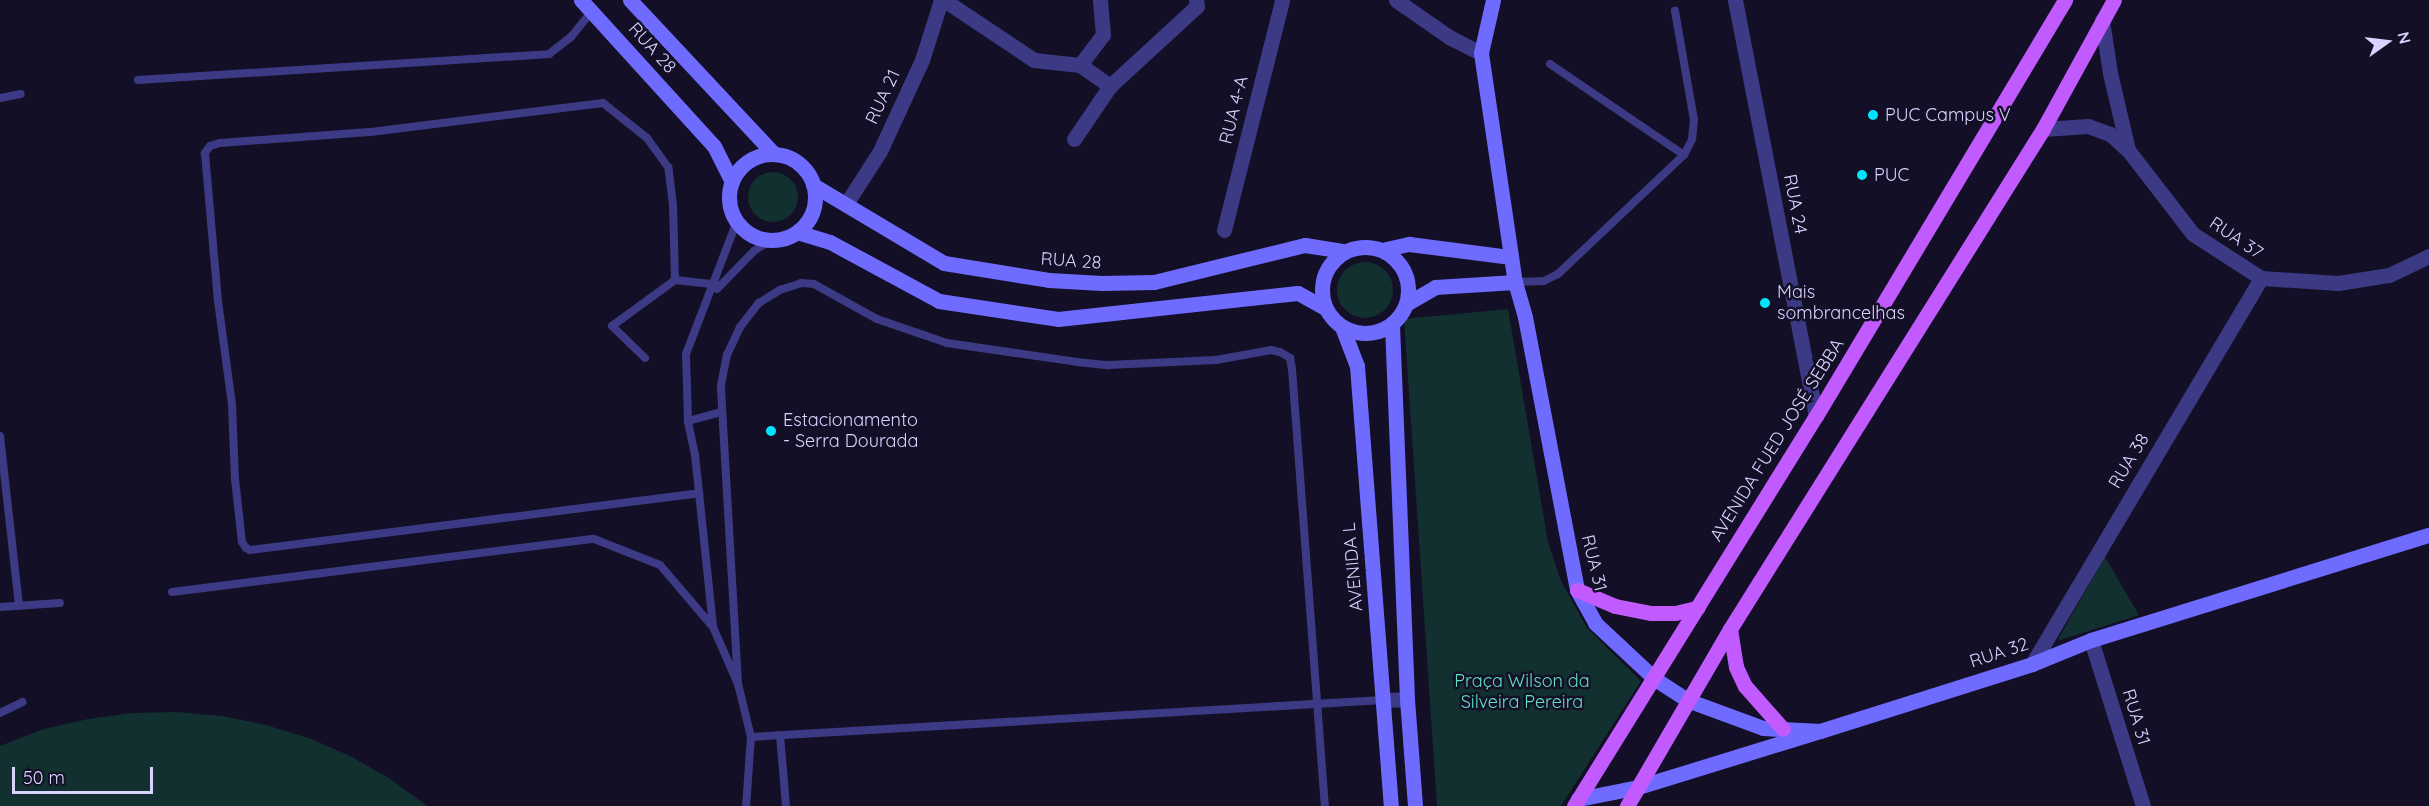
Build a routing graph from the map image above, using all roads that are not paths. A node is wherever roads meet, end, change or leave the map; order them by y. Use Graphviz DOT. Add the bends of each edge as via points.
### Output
graph roads {
  1 [pos="630,0"];
  2 [pos="943,0"];
  3 [pos="1101,0"];
  4 [pos="1196,0"];
  5 [pos="1282,0"];
  6 [pos="1396,0"];
  7 [pos="1493,0"];
  8 [pos="1736,0"];
  9 [pos="2065,0"];
  10 [pos="2114,0"];
  11 [pos="587,5"];
  12 [pos="1675,11"];
  13 [pos="2102,20"];
  14 [pos="1481,53"];
  15 [pos="1550,64"];
  16 [pos="1080,65"];
  17 [pos="138,80"];
  18 [pos="1110,86"];
  19 [pos="21,94"];
  20 [pos="0,98"];
  21 [pos="2043,129"];
  22 [pos="1074,139"];
  23 [pos="2128,150"];
  24 [pos="774,154"];
  25 [pos="1684,155"];
  26 [pos="732,182"];
  27 [pos="813,185"];
  28 [pos="846,204"];
  29 [pos="737,221"];
  30 [pos="1224,230"];
  31 [pos="797,232"];
  32 [pos="771,240"];
  33 [pos="1382,250"];
  34 [pos="1344,251"];
  35 [pos="1511,256"];
  36 [pos="2429,256"];
  37 [pos="2260,278"];
  38 [pos="675,280"];
  39 [pos="1515,282"];
  40 [pos="717,284"];
  41 [pos="1406,304"];
  42 [pos="1326,308"];
  43 [pos="1392,324"];
  44 [pos="1342,327"];
  45 [pos="645,358"];
  46 [pos="722,411"];
  47 [pos="1816,416"];
  48 [pos="688,421"];
  49 [pos="0,436"];
  50 [pos="699,494"];
  51 [pos="2429,535"];
  52 [pos="1577,590"];
  53 [pos="172,592"];
  54 [pos="60,603"];
  55 [pos="19,606"];
  56 [pos="0,607"];
  57 [pos="1697,608"];
  58 [pos="714,627"];
  59 [pos="1730,629"];
  60 [pos="2091,640"];
  61 [pos="2032,664"];
  62 [pos="1655,679"];
  63 [pos="738,684"];
  64 [pos="1407,699"];
  65 [pos="1383,700"];
  66 [pos="1687,700"];
  67 [pos="23,702"];
  68 [pos="1318,703"];
  69 [pos="0,713"];
  70 [pos="1783,729"];
  71 [pos="1821,731"];
  72 [pos="780,735"];
  73 [pos="751,737"];
  74 [pos="1638,787"];
  75 [pos="1576,802"];
  76 [pos="746,806"];
  77 [pos="786,806"];
  78 [pos="1325,806"];
  79 [pos="1391,806"];
  80 [pos="1415,806"];
  81 [pos="1627,806"];
  82 [pos="2143,806"];
  1 -- 24 [label="main road, RUA 28"];
  2 -- 16 [label="street" via="1034,60"];
  2 -- 28 [label="street, RUA 21" via="922,60 885,140"];
  3 -- 16 [label="street" via="1103,34"];
  4 -- 18 [label="street" via="1197,6"];
  5 -- 30 [label="street, RUA 4-A"];
  6 -- 14 [label="street"];
  7 -- 14 [label="main road"];
  8 -- 47 [label="street, RUA 24"];
  9 -- 47 [label="main road, AVENIDA FUED JOSÉ SEBBA"];
  10 -- 13 [label="main road"];
  11 -- 17 [label="lane" via="571,37 549,54"];
  11 -- 26 [label="main road, RUA 28" via="714,146"];
  12 -- 25 [label="lane" via="1694,120 1692,139"];
  13 -- 21 [label="main road"];
  13 -- 23 [label="street, RUA 37"];
  14 -- 35 [label="main road"];
  15 -- 25 [label="lane"];
  16 -- 18 [label="street"];
  18 -- 22 [label="street"];
  19 -- 20 [label="lane"];
  21 -- 23 [label="street, RUA 37" via="2088,126 2110,134"];
  21 -- 59 [label="main road"];
  23 -- 37 [label="street, RUA 37" via="2193,234"];
  24 -- 26 [label="main road" via="748,161"];
  24 -- 27 [label="main road" via="799,163"];
  25 -- 39 [label="lane" via="1558,274 1544,281"];
  26 -- 29 [label="main road" via="731,209"];
  27 -- 28 [label="main road, RUA 28"];
  27 -- 31 [label="main road" via="813,211"];
  28 -- 34 [label="main road, RUA 28" via="944,263 1049,280 1154,282 1305,245"];
  29 -- 32 [label="main road" via="752,234"];
  29 -- 40 [label="lane"];
  31 -- 32 [label="main road"];
  31 -- 42 [label="main road" via="830,242 939,301 1058,319 1298,293"];
  32 -- 40 [label="lane"];
  33 -- 34 [label="main road" via="1370,246"];
  33 -- 35 [label="main road" via="1409,244"];
  33 -- 41 [label="main road" via="1393,256 1407,278"];
  34 -- 42 [label="main road" via="1326,270 1322,295"];
  35 -- 39 [label="main road, RUA 31"];
  36 -- 37 [label="street, RUA 37" via="2389,275 2338,282"];
  37 -- 61 [label="street, RUA 38"];
  38 -- 40 [label="lane"];
  38 -- 45 [label="lane" via="612,326"];
  38 -- 50 [label="lane" via="668,167 647,138 603,103 369,132 220,143 210,146 206,153 232,405 235,480 242,542 250,550"];
  39 -- 41 [label="main road" via="1435,287"];
  39 -- 52 [label="main road, RUA 31"];
  40 -- 48 [label="lane" via="695,325 686,354"];
  41 -- 43 [label="main road"];
  42 -- 44 [label="main road"];
  43 -- 44 [label="main road" via="1367,333"];
  43 -- 64 [label="main road"];
  44 -- 65 [label="main road, AVENIDA L" via="1357,366"];
  46 -- 48 [label="lane"];
  46 -- 63 [label="lane"];
  46 -- 68 [label="lane" via="727,355 740,327 759,303 801,283 814,284 877,319 947,343 1002,353 1103,366 1280,352 1290,358 1292,369"];
  47 -- 57 [label="main road, AVENIDA FUED JOSÉ SEBBA"];
  48 -- 50 [label="lane"];
  49 -- 55 [label="lane"];
  50 -- 58 [label="lane"];
  51 -- 60 [label="main road, RUA 32"];
  52 -- 57 [label="main road" via="1615,606 1651,613"];
  52 -- 62 [label="main road, RUA 31" via="1595,623"];
  53 -- 58 [label="lane" via="594,539 660,565"];
  54 -- 55 [label="lane"];
  55 -- 56 [label="lane"];
  57 -- 62 [label="main road, AVENIDA FUED JOSÉ SEBBA"];
  58 -- 63 [label="lane"];
  59 -- 66 [label="main road"];
  59 -- 70 [label="main road" via="1744,686"];
  60 -- 61 [label="main road, RUA 32"];
  60 -- 82 [label="street, RUA 31"];
  61 -- 71 [label="main road, RUA 32"];
  62 -- 66 [label="main road, RUA 31"];
  62 -- 75 [label="main road, AVENIDA FUED JOSÉ SEBBA"];
  63 -- 73 [label="lane"];
  64 -- 65 [label="street"];
  64 -- 80 [label="main road"];
  65 -- 68 [label="lane"];
  65 -- 79 [label="main road, AVENIDA L"];
  66 -- 70 [label="main road, RUA 31" via="1763,728"];
  66 -- 74 [label="main road"];
  67 -- 69 [label="lane"];
  68 -- 72 [label="lane"];
  68 -- 78 [label="lane"];
  70 -- 71 [label="main road, RUA 31"];
  71 -- 74 [label="main road, RUA 32"];
  72 -- 73 [label="lane"];
  72 -- 77 [label="lane"];
  73 -- 76 [label="lane"];
  74 -- 75 [label="main road, RUA 32"];
  74 -- 81 [label="main road"];
}
